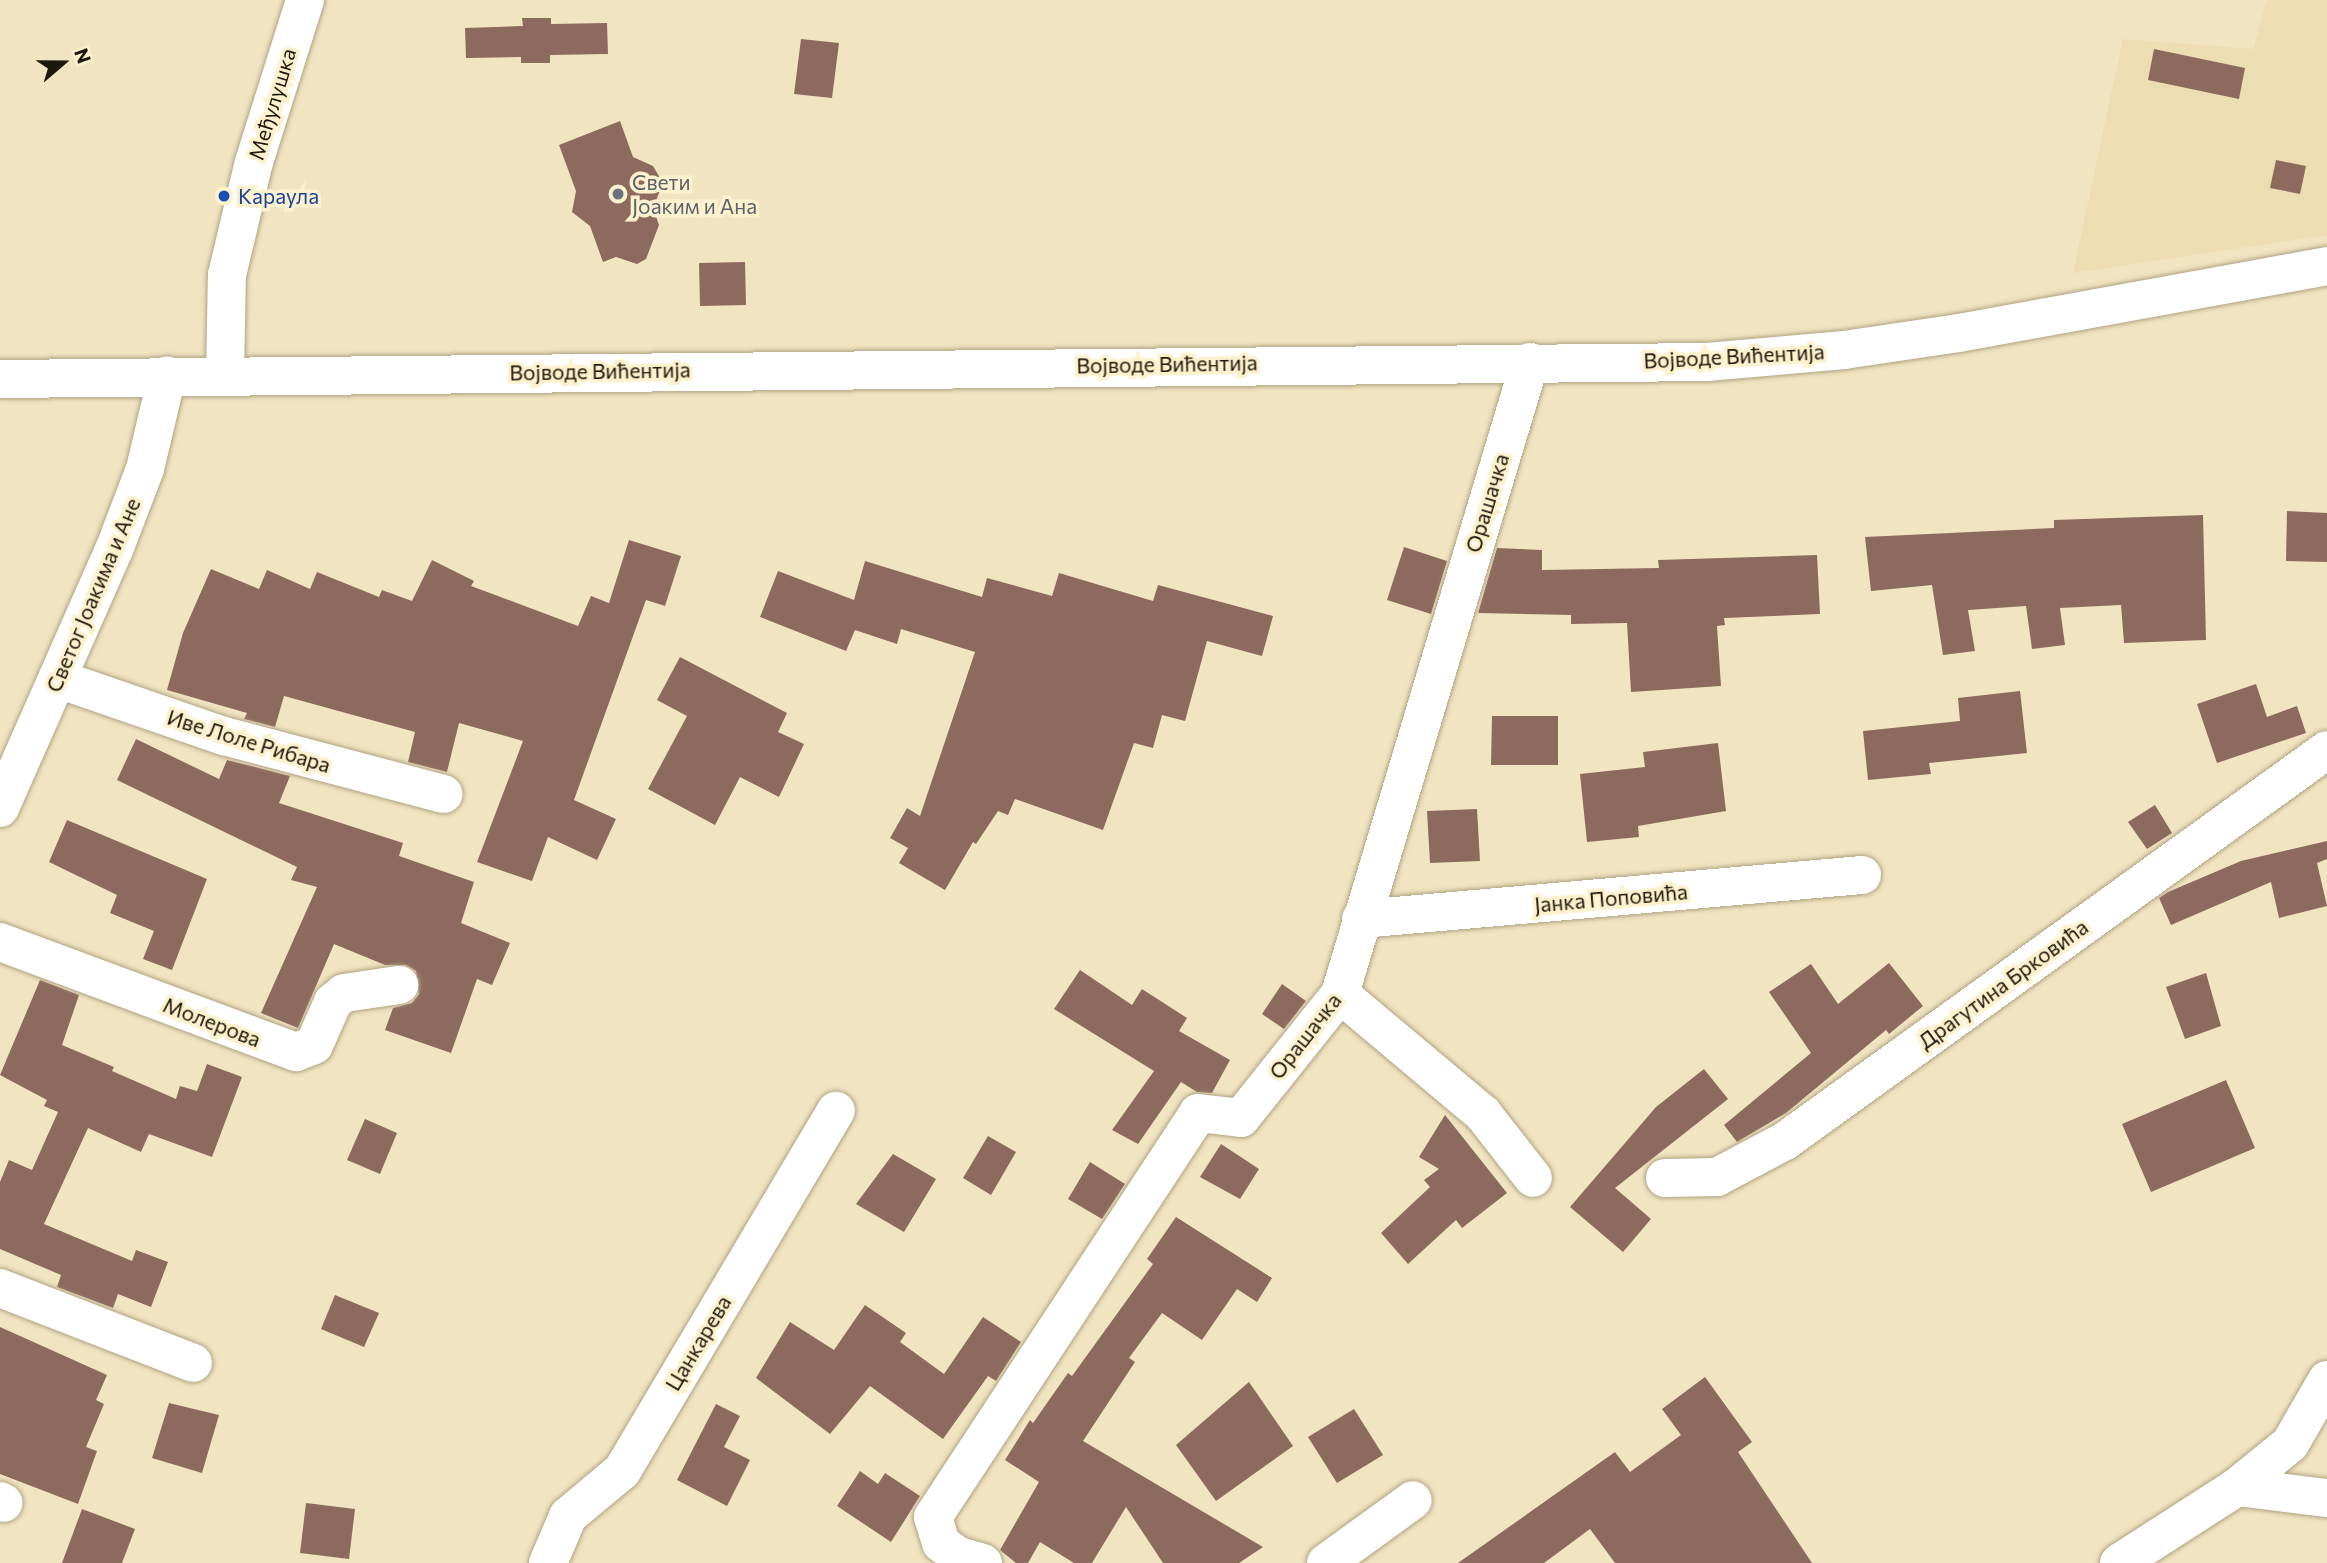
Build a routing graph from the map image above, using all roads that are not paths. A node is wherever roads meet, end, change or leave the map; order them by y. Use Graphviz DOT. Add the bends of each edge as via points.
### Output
graph roads {
  1 [pos="305,0"];
  2 [pos="2327,266"];
  3 [pos="1530,362"];
  4 [pos="225,375"];
  5 [pos="167,376"];
  6 [pos="0,379"];
  7 [pos="58,679"];
  8 [pos="2327,750"];
  9 [pos="443,794"];
  10 [pos="0,808"];
  11 [pos="1861,875"];
  12 [pos="1361,919"];
  13 [pos="0,942"];
  14 [pos="399,985"];
  15 [pos="1340,994"];
  16 [pos="836,1111"];
  17 [pos="1533,1178"];
  18 [pos="1665,1178"];
  19 [pos="0,1287"];
  20 [pos="193,1363"];
  21 [pos="2327,1380"];
  22 [pos="2237,1487"];
  23 [pos="2327,1498"];
  24 [pos="1413,1500"];
  25 [pos="548,1563"];
  26 [pos="983,1563"];
  27 [pos="1326,1563"];
  28 [pos="2119,1563"];
  1 -- 4 [label="street, Међулушка" via="254,162 227,275"];
  2 -- 3 [label="street, Војводе Вићентија" via="2064,316 1844,350 1707,362"];
  3 -- 4 [label="street, Војводе Вићентија"];
  3 -- 12 [label="street, Орашачка"];
  4 -- 5 [label="street, Војводе Вићентија"];
  5 -- 6 [label="street, Војводе Вићентија"];
  5 -- 7 [label="street, Светог Јоакима и Ане" via="145,469"];
  7 -- 9 [label="street, Иве Лоле Рибара" via="224,736"];
  7 -- 10 [label="street, Светог Јоакима и Ане"];
  8 -- 18 [label="street, Драгутина Брковића" via="1784,1141 1717,1177"];
  11 -- 12 [label="street, Јанка Поповића"];
  12 -- 15 [label="street, Орашачка"];
  13 -- 14 [label="street, Молерова" via="296,1052 314,1045 334,1002 344,993"];
  15 -- 17 [label="street" via="1483,1114"];
  15 -- 26 [label="street, Орашачка" via="1241,1118 1198,1113 933,1517 942,1543 958,1556"];
  16 -- 25 [label="street, Цанкарева" via="622,1471 568,1516"];
  19 -- 20 [label="street"];
  21 -- 22 [label="street" via="2290,1444"];
  22 -- 23 [label="street"];
  22 -- 28 [label="street"];
  24 -- 27 [label="street"];
}
